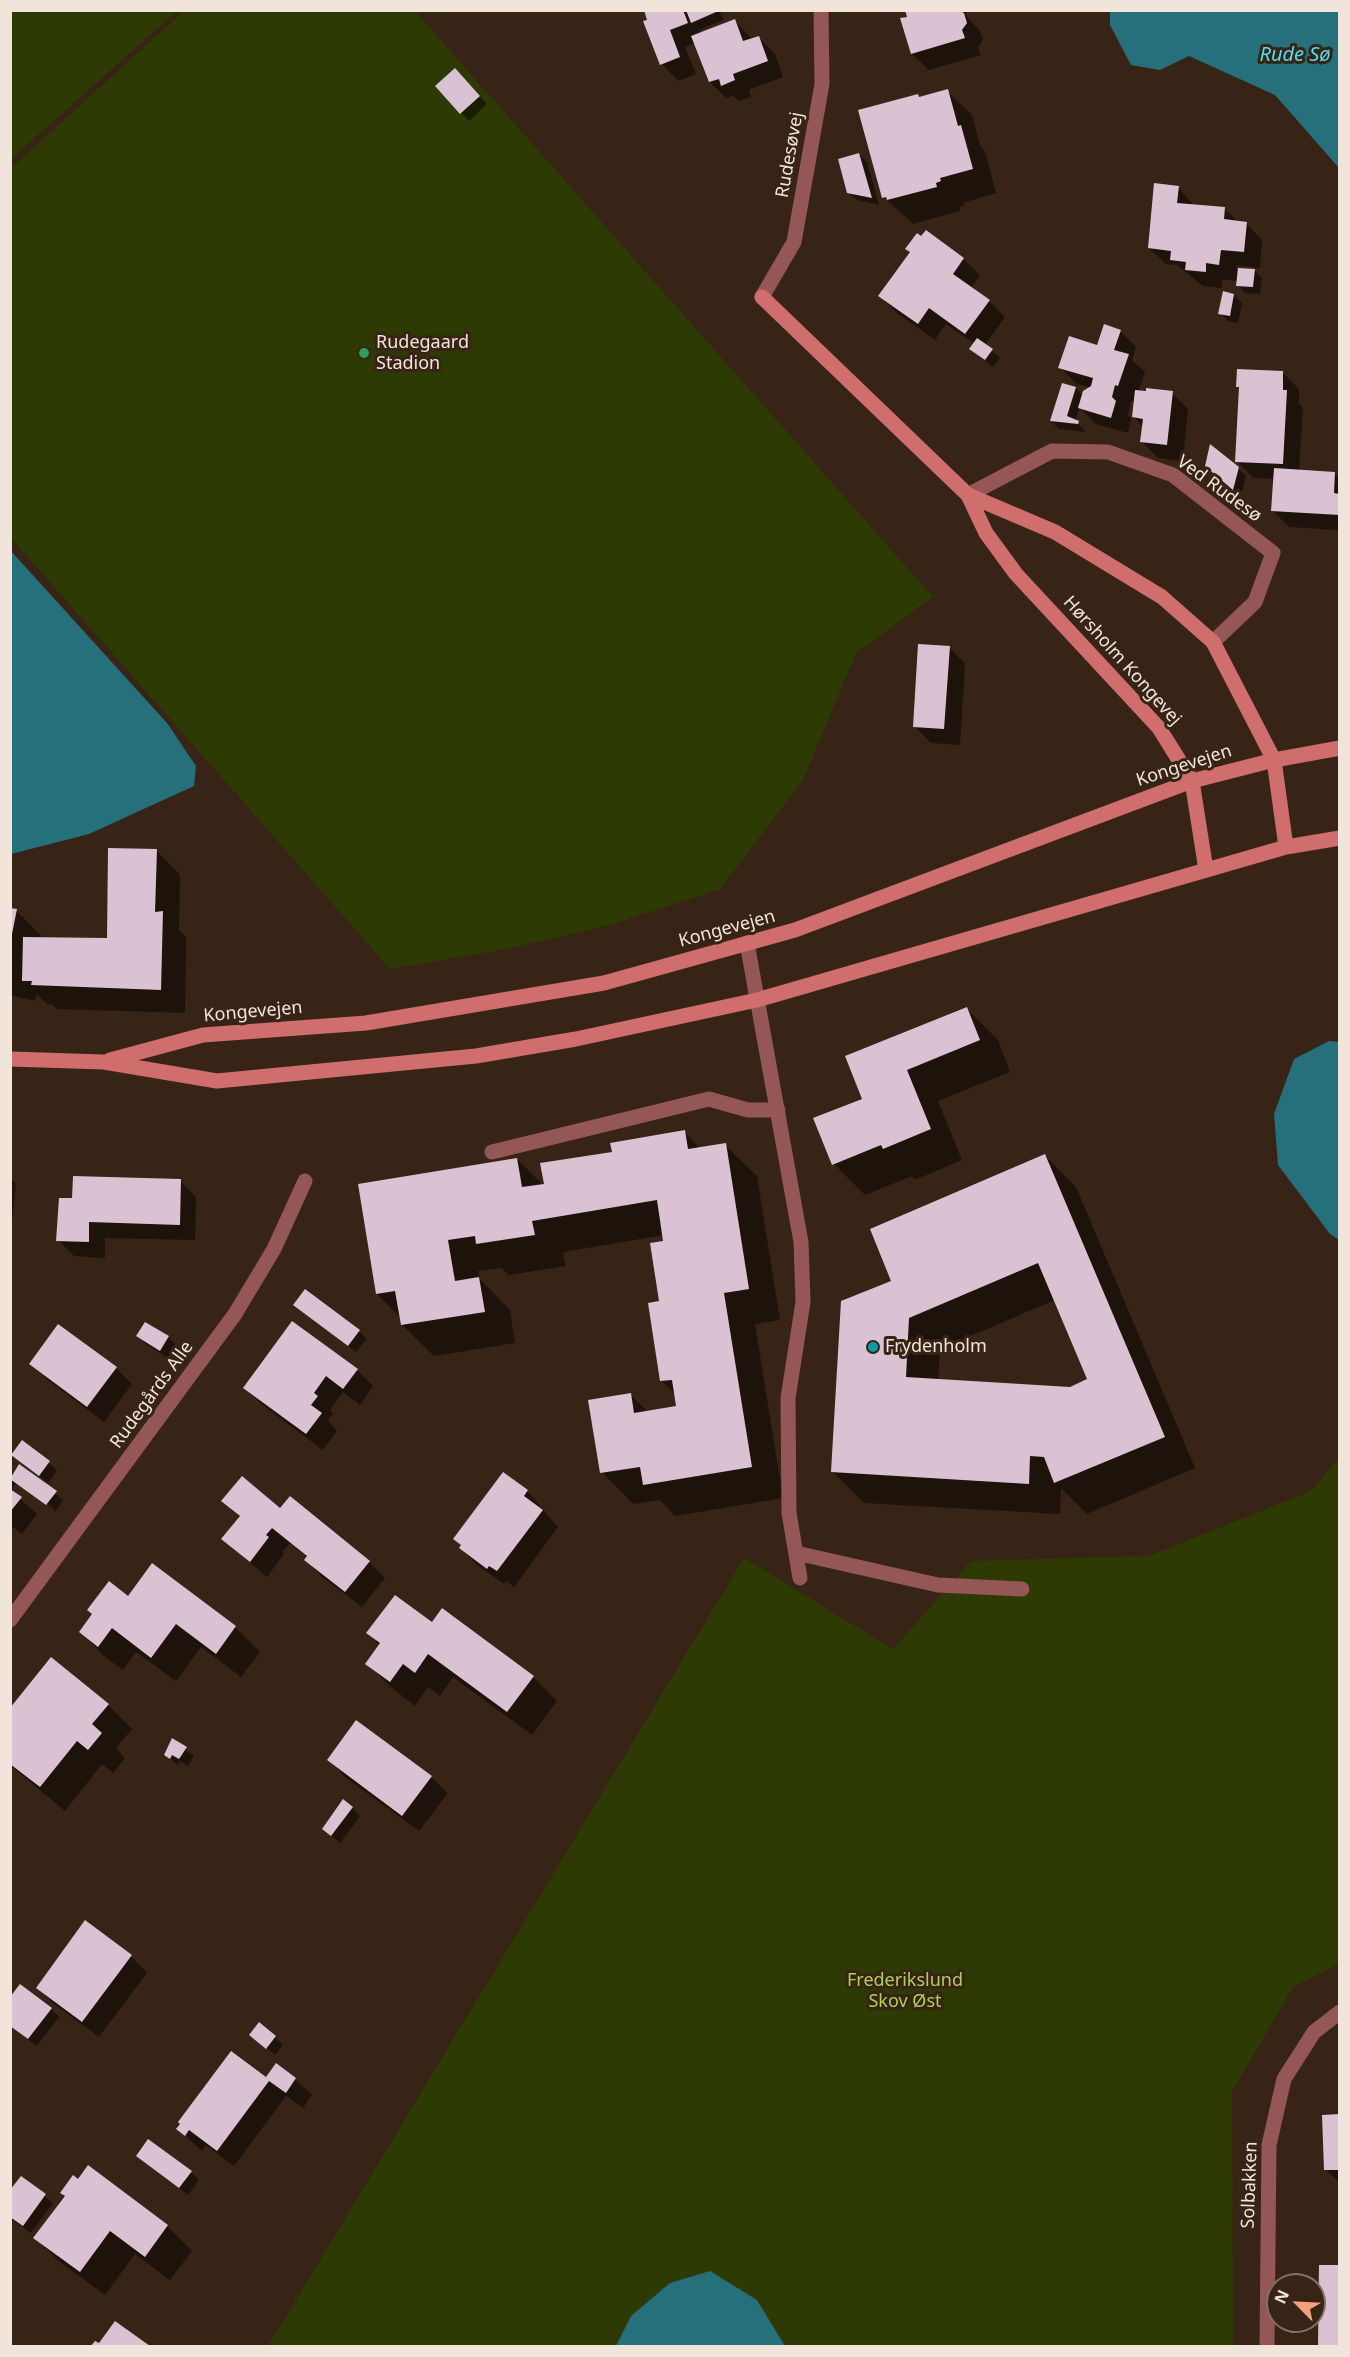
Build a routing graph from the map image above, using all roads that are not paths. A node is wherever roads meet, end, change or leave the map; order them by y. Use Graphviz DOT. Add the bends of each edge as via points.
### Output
graph roads {
  1 [pos="821,10"];
  2 [pos="762,297"];
  3 [pos="968,495"];
  4 [pos="1213,642"];
  5 [pos="1340,748"];
  6 [pos="1274,760"];
  7 [pos="1192,781"];
  8 [pos="1340,838"];
  9 [pos="1286,848"];
  10 [pos="1206,870"];
  11 [pos="747,944"];
  12 [pos="757,1000"];
  13 [pos="10,1059"];
  14 [pos="104,1062"];
  15 [pos="778,1110"];
  16 [pos="492,1152"];
  17 [pos="305,1181"];
  18 [pos="796,1553"];
  19 [pos="800,1578"];
  20 [pos="1022,1589"];
  21 [pos="10,1620"];
  22 [pos="1340,2012"];
  23 [pos="1267,2346"];
  1 -- 2 [label="street, Rudesøvej" via="822,84 794,242"];
  2 -- 3 [label="main road, Hørsholm Kongevej"];
  3 -- 4 [label="main road, Hørsholm Kongevej" via="1055,532 1162,597"];
  3 -- 4 [label="street, Ved Rudesø" via="1052,451 1108,452 1173,475 1273,553 1255,602"];
  3 -- 7 [label="main road, Hørsholm Kongevej" via="986,533 1016,574 1159,728"];
  4 -- 6 [label="main road, Hørsholm Kongevej"];
  5 -- 6 [label="main road, Kongevejen"];
  6 -- 7 [label="main road, Kongevejen"];
  6 -- 9 [label="main road, Hørsholm Kongevej"];
  7 -- 10 [label="main road, Hørsholm Kongevej"];
  7 -- 11 [label="main road, Kongevejen" via="795,930"];
  8 -- 9 [label="main road, Kongevejen"];
  9 -- 10 [label="main road, Kongevejen"];
  10 -- 12 [label="main road, Kongevejen"];
  11 -- 12 [label="street"];
  11 -- 14 [label="main road, Kongevejen" via="604,983 366,1023 203,1035"];
  12 -- 14 [label="main road, Kongevejen" via="576,1040 476,1056 326,1071 217,1081"];
  12 -- 15 [label="street"];
  13 -- 14 [label="main road, Kongevejen"];
  15 -- 16 [label="street" via="748,1110 709,1099"];
  15 -- 18 [label="street" via="801,1242 803,1302 788,1398 789,1513"];
  17 -- 21 [label="street, Rudegårds Alle" via="274,1249 235,1314"];
  18 -- 19 [label="street"];
  18 -- 20 [label="street" via="938,1585"];
  22 -- 23 [label="street, Solbakken" via="1314,2032 1284,2079 1269,2145"];
}
